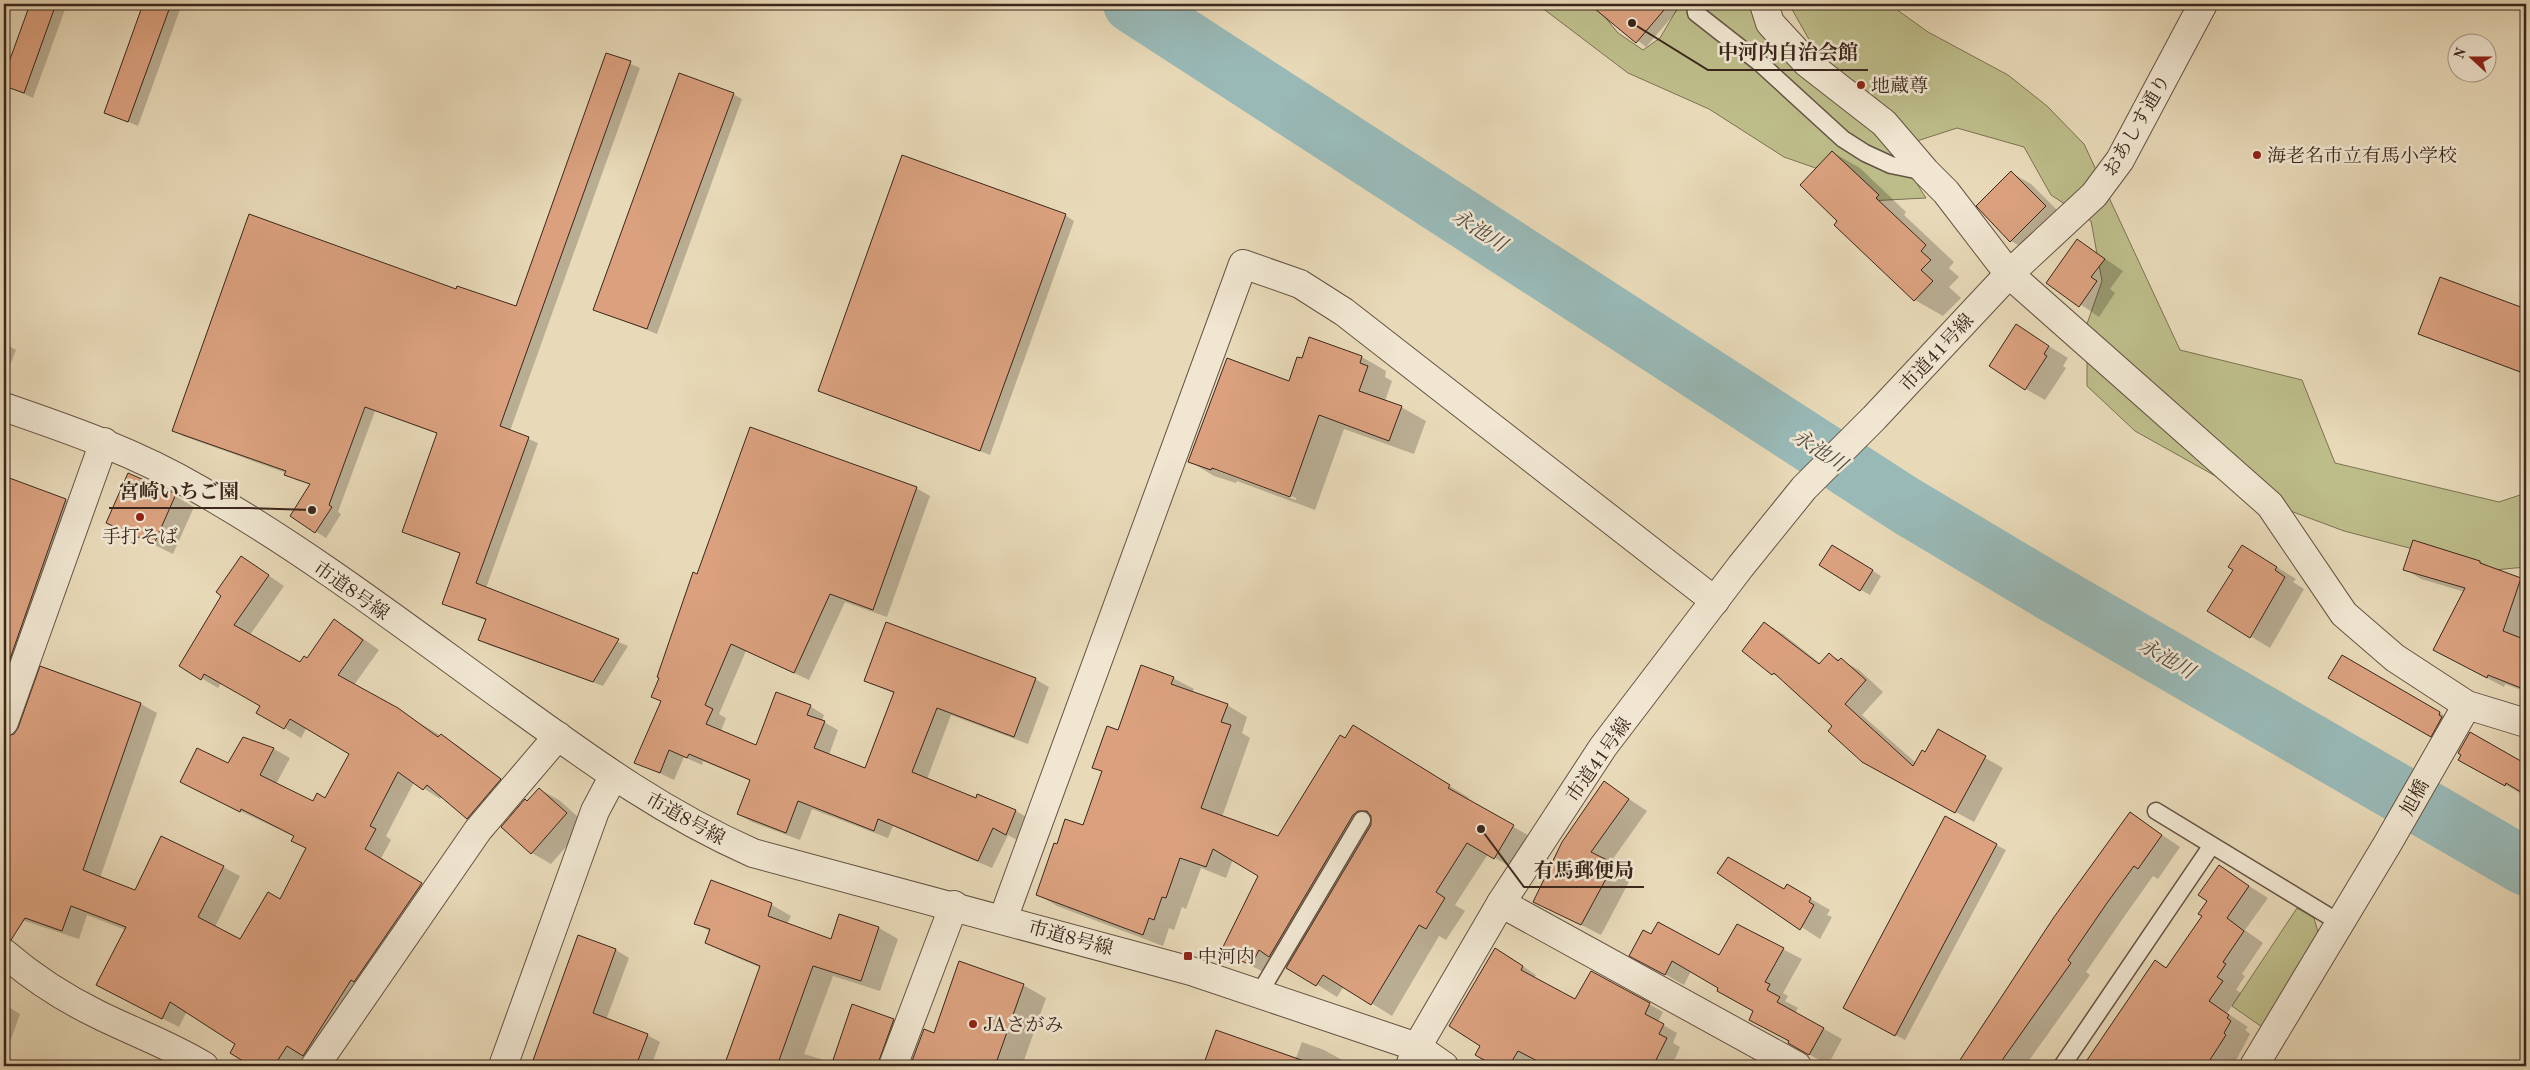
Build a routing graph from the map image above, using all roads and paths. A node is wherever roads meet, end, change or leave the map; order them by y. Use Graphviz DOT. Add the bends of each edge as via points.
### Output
graph roads {
  1 [pos="1695,4"];
  2 [pos="1764,4"];
  3 [pos="2203,4"];
  4 [pos="1926,172"];
  5 [pos="2008,274"];
  6 [pos="4,407"];
  7 [pos="104,442"];
  8 [pos="1715,600"];
  9 [pos="2467,705"];
  10 [pos="4,722"];
  11 [pos="2526,723"];
  12 [pos="558,736"];
  13 [pos="613,777"];
  14 [pos="2156,811"];
  15 [pos="1362,820"];
  16 [pos="2212,845"];
  17 [pos="1501,904"];
  18 [pos="954,905"];
  19 [pos="1003,919"];
  20 [pos="2340,923"];
  21 [pos="4,953"];
  22 [pos="1259,994"];
  23 [pos="1414,1057"];
  24 [pos="204,1066"];
  25 [pos="316,1066"];
  26 [pos="503,1066"];
  27 [pos="893,1066"];
  28 [pos="1444,1066"];
  29 [pos="1797,1066"];
  30 [pos="2062,1066"];
  31 [pos="2254,1066"];
  1 -- 4 [label="lane" via="1696,13 1761,64 1843,139 1891,166"];
  2 -- 4 [label="street" via="1770,23 1807,63 1884,123"];
  3 -- 5 [label="street, おあしす通り" via="2120,160 2094,195"];
  4 -- 5 [label="street" via="1946,192"];
  5 -- 8 [label="street, 市道41号線" via="1804,488"];
  5 -- 9 [label="street" via="2270,505 2344,614 2395,658"];
  6 -- 7 [label="street, 市道8号線"];
  7 -- 10 [label="street"];
  7 -- 12 [label="street, 市道8号線" via="162,469 228,506 337,578"];
  8 -- 17 [label="street, 市道41号線" via="1603,746"];
  8 -- 19 [label="street" via="1344,312 1300,284 1243,264"];
  9 -- 11 [label="street"];
  9 -- 20 [label="street, 旭橋"];
  12 -- 13 [label="street, 市道8号線"];
  12 -- 25 [label="street" via="478,830"];
  13 -- 18 [label="street, 市道8号線" via="703,830 753,853"];
  13 -- 26 [label="street" via="596,811"];
  14 -- 16 [label="lane"];
  15 -- 22 [label="lane"];
  16 -- 20 [label="lane"];
  16 -- 30 [label="lane"];
  17 -- 23 [label="street, 市道41号線"];
  17 -- 29 [label="street"];
  18 -- 19 [label="street, 市道8号線"];
  18 -- 27 [label="street"];
  19 -- 22 [label="street, 市道8号線" via="1191,971"];
  20 -- 31 [label="street, 旭橋"];
  21 -- 24 [label="street" via="32,976 97,1014 157,1040"];
  22 -- 23 [label="street, 市道8号線"];
  23 -- 28 [label="street, 市道8号線"];
}
